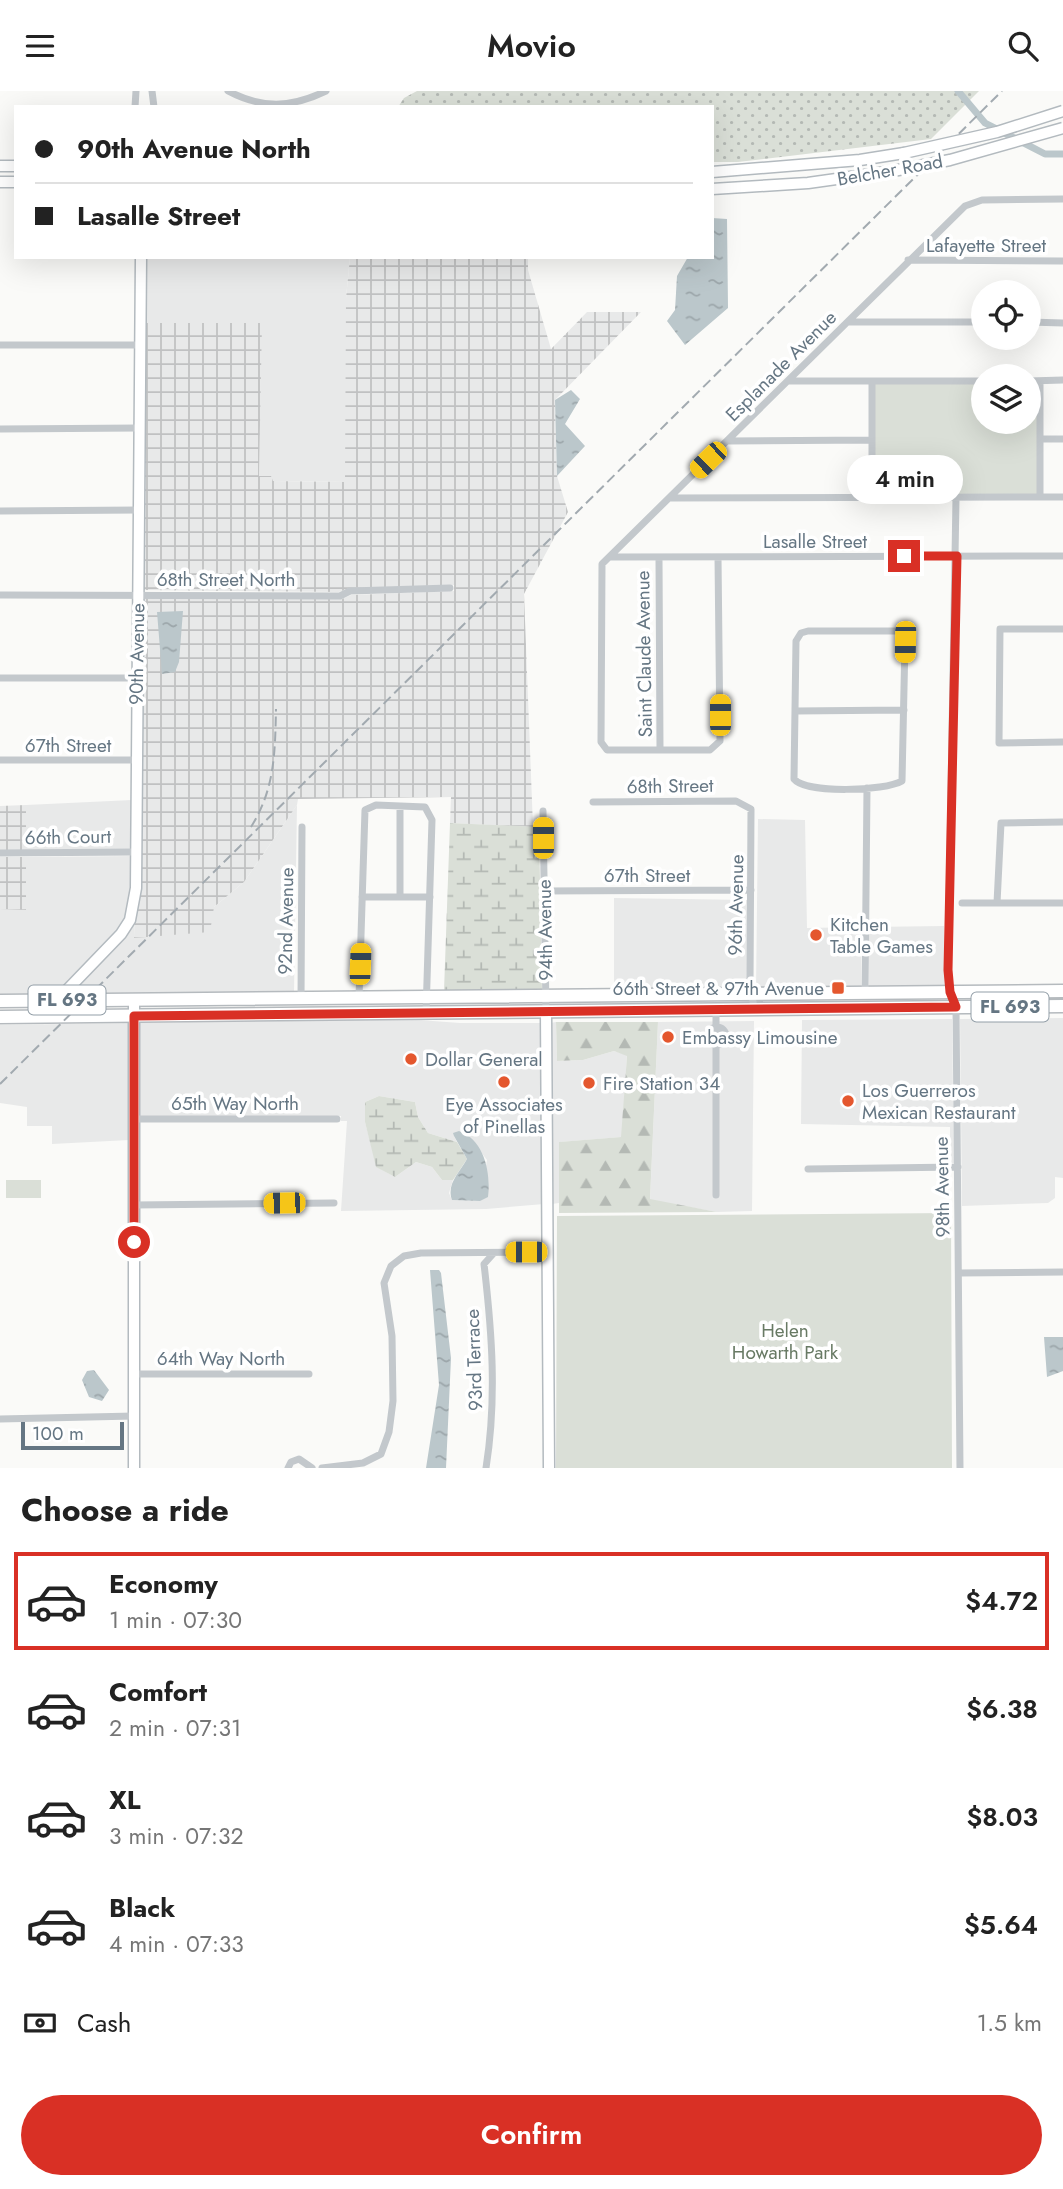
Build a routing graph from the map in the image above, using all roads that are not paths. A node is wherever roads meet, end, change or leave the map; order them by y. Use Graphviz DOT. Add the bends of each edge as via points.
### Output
graph roads {
  1 [pos="228,91"];
  2 [pos="326,91"];
  3 [pos="1063,111"];
  4 [pos="1063,128"];
  5 [pos="714,172"];
  6 [pos="714,189"];
  7 [pos="1063,199"];
  8 [pos="141,259"];
  9 [pos="908,260"];
  10 [pos="1063,261"];
  11 [pos="847,322"];
  12 [pos="971,322"];
  13 [pos="1041,322"];
  14 [pos="1063,323"];
  15 [pos="0,345"];
  16 [pos="140,345"];
  17 [pos="1063,380"];
  18 [pos="788,381"];
  19 [pos="872,381"];
  20 [pos="971,381"];
  21 [pos="1041,381"];
  22 [pos="139,428"];
  23 [pos="0,429"];
  24 [pos="1040,434"];
  25 [pos="1040,439"];
  26 [pos="1063,439"];
  27 [pos="872,440"];
  28 [pos="728,441"];
  29 [pos="1040,497"];
  30 [pos="1063,497"];
  31 [pos="669,498"];
  32 [pos="872,498"];
  33 [pos="956,498"];
  34 [pos="139,510"];
  35 [pos="0,511"];
  36 [pos="957,556"];
  37 [pos="1063,556"];
  38 [pos="610,557"];
  39 [pos="718,557"];
  40 [pos="659,558"];
  41 [pos="450,588"];
  42 [pos="138,594"];
  43 [pos="0,595"];
  44 [pos="1063,629"];
  45 [pos="0,678"];
  46 [pos="138,678"];
  47 [pos="904,710"];
  48 [pos="796,711"];
  49 [pos="1063,742"];
  50 [pos="660,750"];
  51 [pos="0,760"];
  52 [pos="136,760"];
  53 [pos="867,789"];
  54 [pos="593,803"];
  55 [pos="747,804"];
  56 [pos="400,806"];
  57 [pos="543,811"];
  58 [pos="1063,822"];
  59 [pos="302,827"];
  60 [pos="136,852"];
  61 [pos="0,853"];
  62 [pos="751,890"];
  63 [pos="543,891"];
  64 [pos="362,897"];
  65 [pos="400,897"];
  66 [pos="430,897"];
  67 [pos="998,902"];
  68 [pos="962,903"];
  69 [pos="1063,903"];
  70 [pos="1063,991"];
  71 [pos="950,992"];
  72 [pos="865,993"];
  73 [pos="753,995"];
  74 [pos="546,997"];
  75 [pos="427,998"];
  76 [pos="301,999"];
  77 [pos="359,999"];
  78 [pos="56,1000"];
  79 [pos="134,1001"];
  80 [pos="0,1002"];
  81 [pos="1063,1006"];
  82 [pos="956,1007"];
  83 [pos="754,1008"];
  84 [pos="864,1008"];
  85 [pos="716,1009"];
  86 [pos="546,1012"];
  87 [pos="426,1013"];
  88 [pos="300,1015"];
  89 [pos="42,1016"];
  90 [pos="134,1016"];
  91 [pos="0,1017"];
  92 [pos="133,1119"];
  93 [pos="337,1119"];
  94 [pos="958,1167"];
  95 [pos="808,1170"];
  96 [pos="716,1195"];
  97 [pos="334,1203"];
  98 [pos="134,1205"];
  99 [pos="547,1252"];
  100 [pos="493,1254"];
  101 [pos="1063,1272"];
  102 [pos="959,1273"];
  103 [pos="133,1374"];
  104 [pos="309,1374"];
  105 [pos="134,1416"];
  106 [pos="0,1419"];
  107 [pos="134,1468"];
  108 [pos="288,1468"];
  109 [pos="312,1468"];
  110 [pos="322,1468"];
  111 [pos="485,1468"];
  112 [pos="549,1468"];
  113 [pos="960,1468"];
  1 -- 2 [label="street" via="248,101 283,105"];
  3 -- 5 [label="street, Belcher Road, bridge" via="904,153"];
  4 -- 6 [label="street, Belcher Road, bridge" via="892,171 808,183"];
  7 -- 9 [label="street, Esplanade Avenue" via="974,201"];
  8 -- 16 [label="street, 90th Avenue"];
  9 -- 10 [label="street, Lafayette Street"];
  9 -- 11 [label="street, Esplanade Avenue"];
  11 -- 12 [label="street"];
  11 -- 18 [label="street, Esplanade Avenue"];
  13 -- 14 [label="street"];
  15 -- 16 [label="street"];
  16 -- 22 [label="street, 90th Avenue"];
  17 -- 21 [label="street"];
  18 -- 19 [label="street"];
  18 -- 28 [label="street, Esplanade Avenue"];
  19 -- 20 [label="street"];
  19 -- 27 [label="street"];
  22 -- 23 [label="street"];
  22 -- 34 [label="street, 90th Avenue"];
  24 -- 25 [label="street"];
  25 -- 26 [label="street"];
  25 -- 29 [label="street"];
  27 -- 28 [label="street"];
  27 -- 32 [label="street"];
  28 -- 31 [label="street, Esplanade Avenue"];
  29 -- 30 [label="street"];
  29 -- 33 [label="street"];
  31 -- 32 [label="street"];
  31 -- 38 [label="street, Esplanade Avenue"];
  32 -- 33 [label="street"];
  33 -- 36 [label="street, 98th Avenue"];
  34 -- 35 [label="street"];
  34 -- 42 [label="street, 90th Avenue"];
  36 -- 37 [label="street, Lasalle Street"];
  36 -- 39 [label="street, Lasalle Street"];
  36 -- 71 [label="street, 98th Avenue"];
  38 -- 40 [label="street, Lasalle Street"];
  38 -- 50 [label="street, Esplanade Avenue" via="600,570 601,742 607,750"];
  39 -- 40 [label="street, Lasalle Street"];
  39 -- 50 [label="street" via="720,741 709,750"];
  40 -- 50 [label="street, Saint Claude Avenue"];
  41 -- 42 [label="street, 68th Street North" via="350,591 340,596"];
  42 -- 43 [label="street, 68th Street North"];
  42 -- 46 [label="street, 90th Avenue"];
  44 -- 49 [label="street" via="1000,629 999,743"];
  45 -- 46 [label="street"];
  46 -- 52 [label="street, 90th Avenue"];
  47 -- 48 [label="street"];
  47 -- 48 [label="street" via="902,635 897,631 808,631 796,641"];
  47 -- 53 [label="street" via="902,781"];
  48 -- 53 [label="street" via="794,779 798,785"];
  51 -- 52 [label="street, 67th Street"];
  52 -- 60 [label="street, 90th Avenue"];
  53 -- 72 [label="street"];
  54 -- 55 [label="street, 68th Street"];
  55 -- 62 [label="street, 96th Avenue" via="754,817"];
  56 -- 64 [label="street" via="376,805 365,810"];
  56 -- 65 [label="street"];
  56 -- 66 [label="street" via="425,807 431,814"];
  57 -- 63 [label="street, 94th Avenue"];
  58 -- 67 [label="street" via="1001,824"];
  59 -- 76 [label="street, 92nd Avenue"];
  60 -- 61 [label="street, 66th Court"];
  60 -- 78 [label="street, 90th Avenue" via="130,920"];
  62 -- 63 [label="street, 67th Street"];
  62 -- 73 [label="street, 96th Avenue"];
  63 -- 74 [label="street, 94th Avenue"];
  64 -- 65 [label="street"];
  64 -- 77 [label="street"];
  65 -- 66 [label="street"];
  66 -- 75 [label="street"];
  67 -- 68 [label="street"];
  67 -- 69 [label="street"];
  70 -- 71 [label="main road, FL 693"];
  71 -- 72 [label="main road, FL 693"];
  71 -- 82 [label="street, 98th Avenue"];
  72 -- 73 [label="main road, FL 693"];
  72 -- 84 [label="street"];
  73 -- 74 [label="main road, FL 693"];
  73 -- 83 [label="street, 96th Avenue"];
  74 -- 75 [label="main road, FL 693"];
  74 -- 86 [label="street, 94th Avenue"];
  75 -- 77 [label="main road, FL 693"];
  75 -- 87 [label="street"];
  76 -- 77 [label="main road, FL 693"];
  76 -- 79 [label="main road, FL 693"];
  76 -- 88 [label="street, 92nd Avenue"];
  78 -- 79 [label="main road, FL 693"];
  78 -- 80 [label="main road, FL 693"];
  78 -- 89 [label="street, 90th Avenue"];
  79 -- 90 [label="street"];
  81 -- 82 [label="main road, FL 693"];
  82 -- 84 [label="main road, FL 693"];
  82 -- 94 [label="street, 98th Avenue"];
  83 -- 84 [label="main road, FL 693"];
  83 -- 85 [label="main road, FL 693"];
  85 -- 86 [label="main road, FL 693"];
  85 -- 96 [label="street"];
  86 -- 87 [label="main road, FL 693"];
  86 -- 99 [label="street, 94th Avenue"];
  87 -- 88 [label="main road, FL 693"];
  88 -- 90 [label="main road, FL 693"];
  89 -- 90 [label="main road, FL 693"];
  89 -- 91 [label="main road, FL 693"];
  90 -- 92 [label="street"];
  92 -- 93 [label="street, 65th Way North"];
  92 -- 98 [label="street"];
  94 -- 95 [label="street"];
  94 -- 102 [label="street, 98th Avenue"];
  97 -- 98 [label="street"];
  98 -- 103 [label="street"];
  99 -- 100 [label="street"];
  99 -- 112 [label="street, 94th Avenue"];
  100 -- 110 [label="street" via="421,1253 404,1256 391,1266 384,1283 392,1336 389,1432 381,1454 363,1463"];
  100 -- 111 [label="street, 93rd Terrace" via="484,1264 494,1410"];
  101 -- 102 [label="street"];
  102 -- 113 [label="street, 98th Avenue"];
  103 -- 104 [label="street, 64th Way North"];
  103 -- 105 [label="street"];
  105 -- 106 [label="street"];
  105 -- 107 [label="street"];
  108 -- 109 [label="street" via="299,1459"];
}
